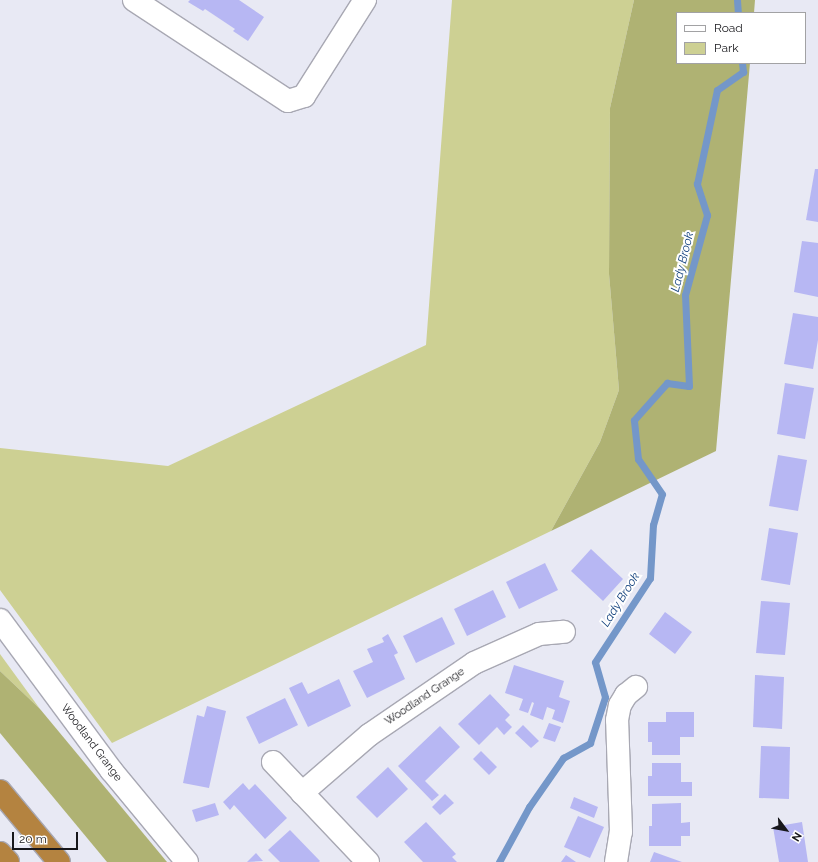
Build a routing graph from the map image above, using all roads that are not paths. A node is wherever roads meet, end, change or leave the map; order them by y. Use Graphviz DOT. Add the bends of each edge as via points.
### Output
graph roads {
  1 [pos="134,0"];
  2 [pos="365,0"];
  3 [pos="159,7"];
  4 [pos="0,620"];
  5 [pos="564,632"];
  6 [pos="636,687"];
  7 [pos="273,762"];
  8 [pos="0,792"];
  9 [pos="302,793"];
  10 [pos="0,853"];
  11 [pos="8,862"];
  12 [pos="59,862"];
  13 [pos="187,862"];
  14 [pos="368,862"];
  15 [pos="616,862"];
  1 -- 3 [label="street"];
  2 -- 3 [label="street" via="304,96 288,101 230,66"];
  4 -- 13 [label="street, Woodland Grange" via="111,770"];
  5 -- 9 [label="street, Woodland Grange" via="538,634 474,663 369,734"];
  6 -- 15 [label="street" via="626,695 616,720 621,832"];
  7 -- 9 [label="street"];
  8 -- 12 [label="highway"];
  9 -- 14 [label="street"];
  10 -- 11 [label="highway"];
}
